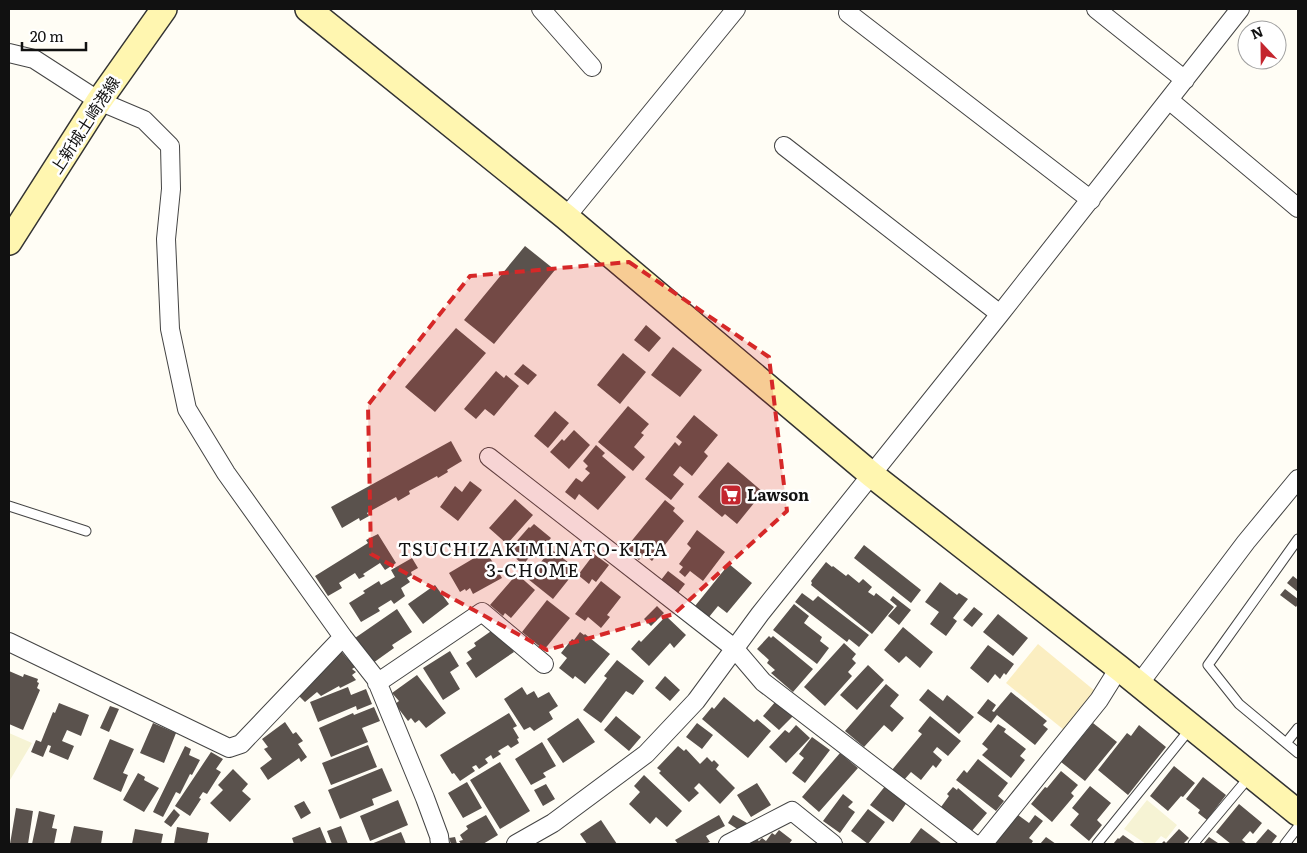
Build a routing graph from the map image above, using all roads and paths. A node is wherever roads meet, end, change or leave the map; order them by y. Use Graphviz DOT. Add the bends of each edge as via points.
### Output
graph roads {
  1 [pos="164,9"];
  2 [pos="308,9"];
  3 [pos="541,9"];
  4 [pos="736,9"];
  5 [pos="1096,9"];
  6 [pos="1240,9"];
  7 [pos="848,13"];
  8 [pos="9,53"];
  9 [pos="592,67"];
  10 [pos="1185,80"];
  11 [pos="1169,100"];
  12 [pos="99,101"];
  13 [pos="784,146"];
  14 [pos="1091,200"];
  15 [pos="1298,208"];
  16 [pos="566,217"];
  17 [pos="9,242"];
  18 [pos="1000,314"];
  19 [pos="489,457"];
  20 [pos="872,474"];
  21 [pos="1298,479"];
  22 [pos="9,506"];
  23 [pos="86,531"];
  24 [pos="1298,539"];
  25 [pos="343,637"];
  26 [pos="9,642"];
  27 [pos="734,648"];
  28 [pos="544,664"];
  29 [pos="1119,668"];
  30 [pos="377,683"];
  31 [pos="1138,684"];
  32 [pos="1191,726"];
  33 [pos="1298,728"];
  34 [pos="1286,743"];
  35 [pos="1298,753"];
  36 [pos="1251,774"];
  37 [pos="1298,813"];
  38 [pos="1298,827"];
  39 [pos="440,844"];
  40 [pos="516,844"];
  41 [pos="728,844"];
  42 [pos="833,844"];
  43 [pos="974,844"];
  44 [pos="983,844"];
  45 [pos="1097,844"];
  46 [pos="1193,844"];
  47 [pos="1284,844"];
  1 -- 12 [label="street, 上新城土崎港線"];
  2 -- 16 [label="street"];
  3 -- 9 [label="street"];
  4 -- 16 [label="street"];
  5 -- 10 [label="street"];
  6 -- 10 [label="street"];
  7 -- 14 [label="street"];
  8 -- 12 [label="street" via="34,59"];
  10 -- 11 [label="street"];
  11 -- 14 [label="street"];
  11 -- 15 [label="street"];
  12 -- 17 [label="street, 上新城土崎港線"];
  12 -- 25 [label="street" via="144,120 170,146 171,189 166,239 170,329 187,409 226,473"];
  13 -- 18 [label="street"];
  14 -- 18 [label="street"];
  16 -- 20 [label="street"];
  18 -- 20 [label="street"];
  19 -- 27 [label="street"];
  20 -- 27 [label="street"];
  20 -- 29 [label="street"];
  21 -- 31 [label="street"];
  22 -- 23 [label="lane"];
  24 -- 34 [label="lane" via="1208,665 1239,704"];
  25 -- 26 [label="street" via="241,744 229,748"];
  25 -- 30 [label="street"];
  27 -- 40 [label="street" via="696,701 646,754 553,823"];
  27 -- 43 [label="street" via="763,682"];
  28 -- 30 [label="street" via="482,612"];
  29 -- 31 [label="street"];
  29 -- 44 [label="street" via="1099,700"];
  30 -- 39 [label="street" via="425,798"];
  31 -- 32 [label="street"];
  32 -- 36 [label="street"];
  32 -- 45 [label="lane"];
  33 -- 34 [label="lane"];
  34 -- 35 [label="lane"];
  36 -- 37 [label="street"];
  36 -- 46 [label="lane"];
  38 -- 47 [label="lane"];
  41 -- 42 [label="street" via="792,811"];
}
